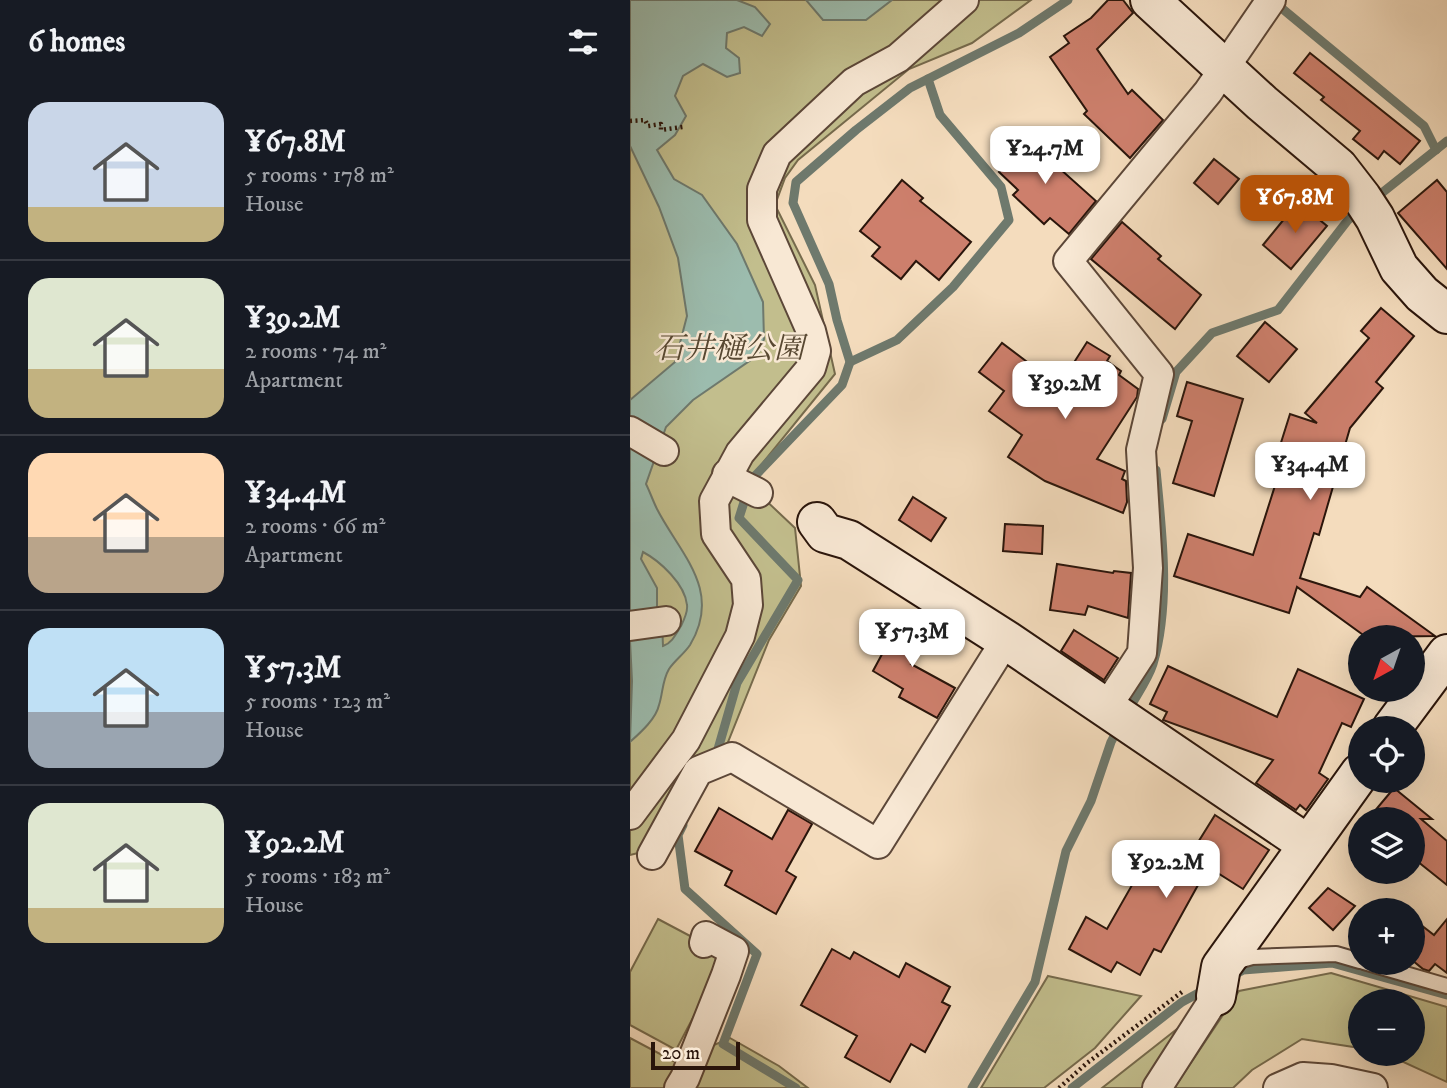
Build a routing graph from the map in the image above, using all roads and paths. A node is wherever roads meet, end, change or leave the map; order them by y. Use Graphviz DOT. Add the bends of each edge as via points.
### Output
graph roads {
  1 [pos="964,0"];
  2 [pos="1150,0"];
  3 [pos="1268,5"];
  4 [pos="1223,68"];
  5 [pos="630,121"];
  6 [pos="682,127"];
  7 [pos="1447,314"];
  8 [pos="630,431"];
  9 [pos="664,451"];
  10 [pos="817,522"];
  11 [pos="666,621"];
  12 [pos="630,626"];
  13 [pos="1006,640"];
  14 [pos="1447,654"];
  15 [pos="1401,716"];
  16 [pos="1121,718"];
  17 [pos="1348,789"];
  18 [pos="630,815"];
  19 [pos="1307,844"];
  20 [pos="652,855"];
  21 [pos="704,943"];
  22 [pos="1348,958"];
  23 [pos="1408,975"];
  24 [pos="1218,981"];
  25 [pos="1447,986"];
  26 [pos="679,1088"];
  27 [pos="1059,1088"];
  28 [pos="1157,1088"];
  29 [pos="1278,1088"];
  30 [pos="1373,1088"];
  1 -- 18 [label="street" via="898,58 854,82 777,154 762,189 762,220 816,351 811,368 740,453 742,484 714,501 716,534 747,579 748,605 740,636 686,740"];
  2 -- 4 [label="street"];
  3 -- 4 [label="street"];
  4 -- 7 [label="street" via="1338,167 1368,208 1399,268"];
  4 -- 16 [label="street" via="1068,261 1159,374 1141,450 1148,568 1142,653"];
  5 -- 6 [label="path" via="661,124 662,130"];
  8 -- 9 [label="street"];
  10 -- 13 [label="street" via="825,533 849,540"];
  11 -- 12 [label="street"];
  13 -- 16 [label="street"];
  13 -- 20 [label="street" via="878,844 732,757 698,771"];
  14 -- 15 [label="street"];
  16 -- 19 [label="street"];
  17 -- 19 [label="street"];
  19 -- 24 [label="street"];
  21 -- 26 [label="street" via="706,936 734,951"];
  22 -- 24 [label="lane" via="1336,954 1252,957"];
  23 -- 25 [label="lane"];
  24 -- 27 [label="path" via="1182,993"];
  24 -- 28 [label="street"];
  29 -- 30 [label="street" via="1303,1077"];
}
